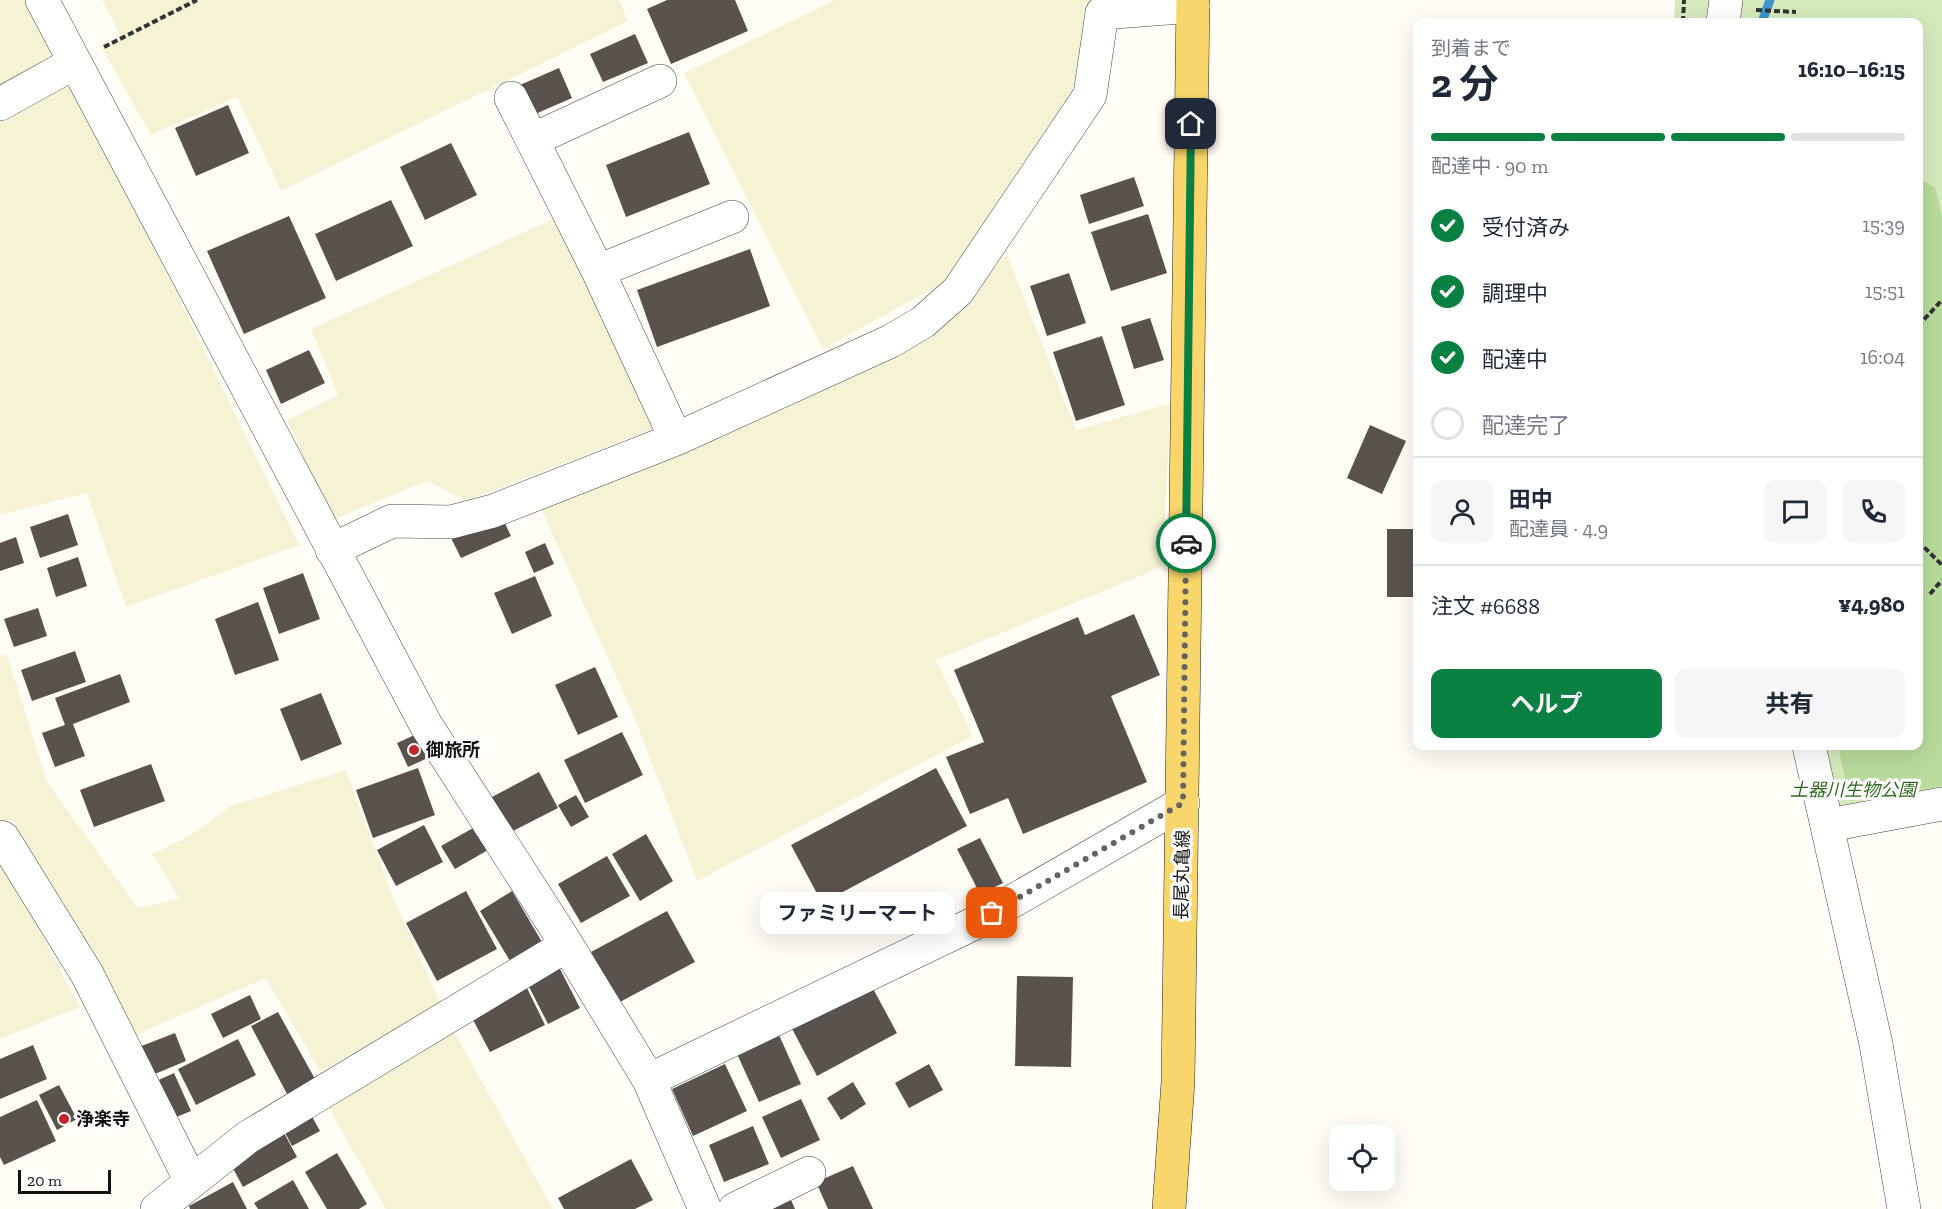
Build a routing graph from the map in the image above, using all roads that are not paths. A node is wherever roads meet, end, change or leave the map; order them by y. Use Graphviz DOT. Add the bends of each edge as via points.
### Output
graph roads {
  1 [pos="42,0"];
  2 [pos="1193,3"];
  3 [pos="1102,7"];
  4 [pos="74,63"];
  5 [pos="660,81"];
  6 [pos="511,98"];
  7 [pos="0,104"];
  8 [pos="532,140"];
  9 [pos="732,217"];
  10 [pos="598,271"];
  11 [pos="676,439"];
  12 [pos="332,550"];
  13 [pos="1810,750"];
  14 [pos="1183,803"];
  15 [pos="1942,804"];
  16 [pos="1829,825"];
  17 [pos="0,837"];
  18 [pos="567,945"];
  19 [pos="649,1080"];
  20 [pos="809,1173"];
  21 [pos="191,1181"];
  22 [pos="158,1209"];
  23 [pos="705,1209"];
  24 [pos="735,1209"];
  25 [pos="1169,1209"];
  26 [pos="1904,1209"];
  1 -- 4 [label="street"];
  2 -- 3 [label="street"];
  2 -- 14 [label="main road, 長尾丸亀線"];
  3 -- 11 [label="street" via="1090,96 958,291 923,322 891,342"];
  4 -- 7 [label="street"];
  4 -- 12 [label="street"];
  5 -- 8 [label="street"];
  6 -- 8 [label="street"];
  8 -- 10 [label="street"];
  9 -- 10 [label="street"];
  10 -- 11 [label="street"];
  11 -- 12 [label="street" via="493,511 451,522 392,521"];
  12 -- 18 [label="street" via="426,725"];
  13 -- 16 [label="street"];
  14 -- 19 [label="street" via="973,924"];
  14 -- 25 [label="main road, 長尾丸亀線" via="1178,1082"];
  15 -- 16 [label="street"];
  16 -- 26 [label="street" via="1876,1044"];
  17 -- 21 [label="street" via="87,974"];
  18 -- 19 [label="street"];
  18 -- 21 [label="street" via="248,1137"];
  19 -- 23 [label="street"];
  20 -- 24 [label="street"];
  21 -- 22 [label="street"];
}
